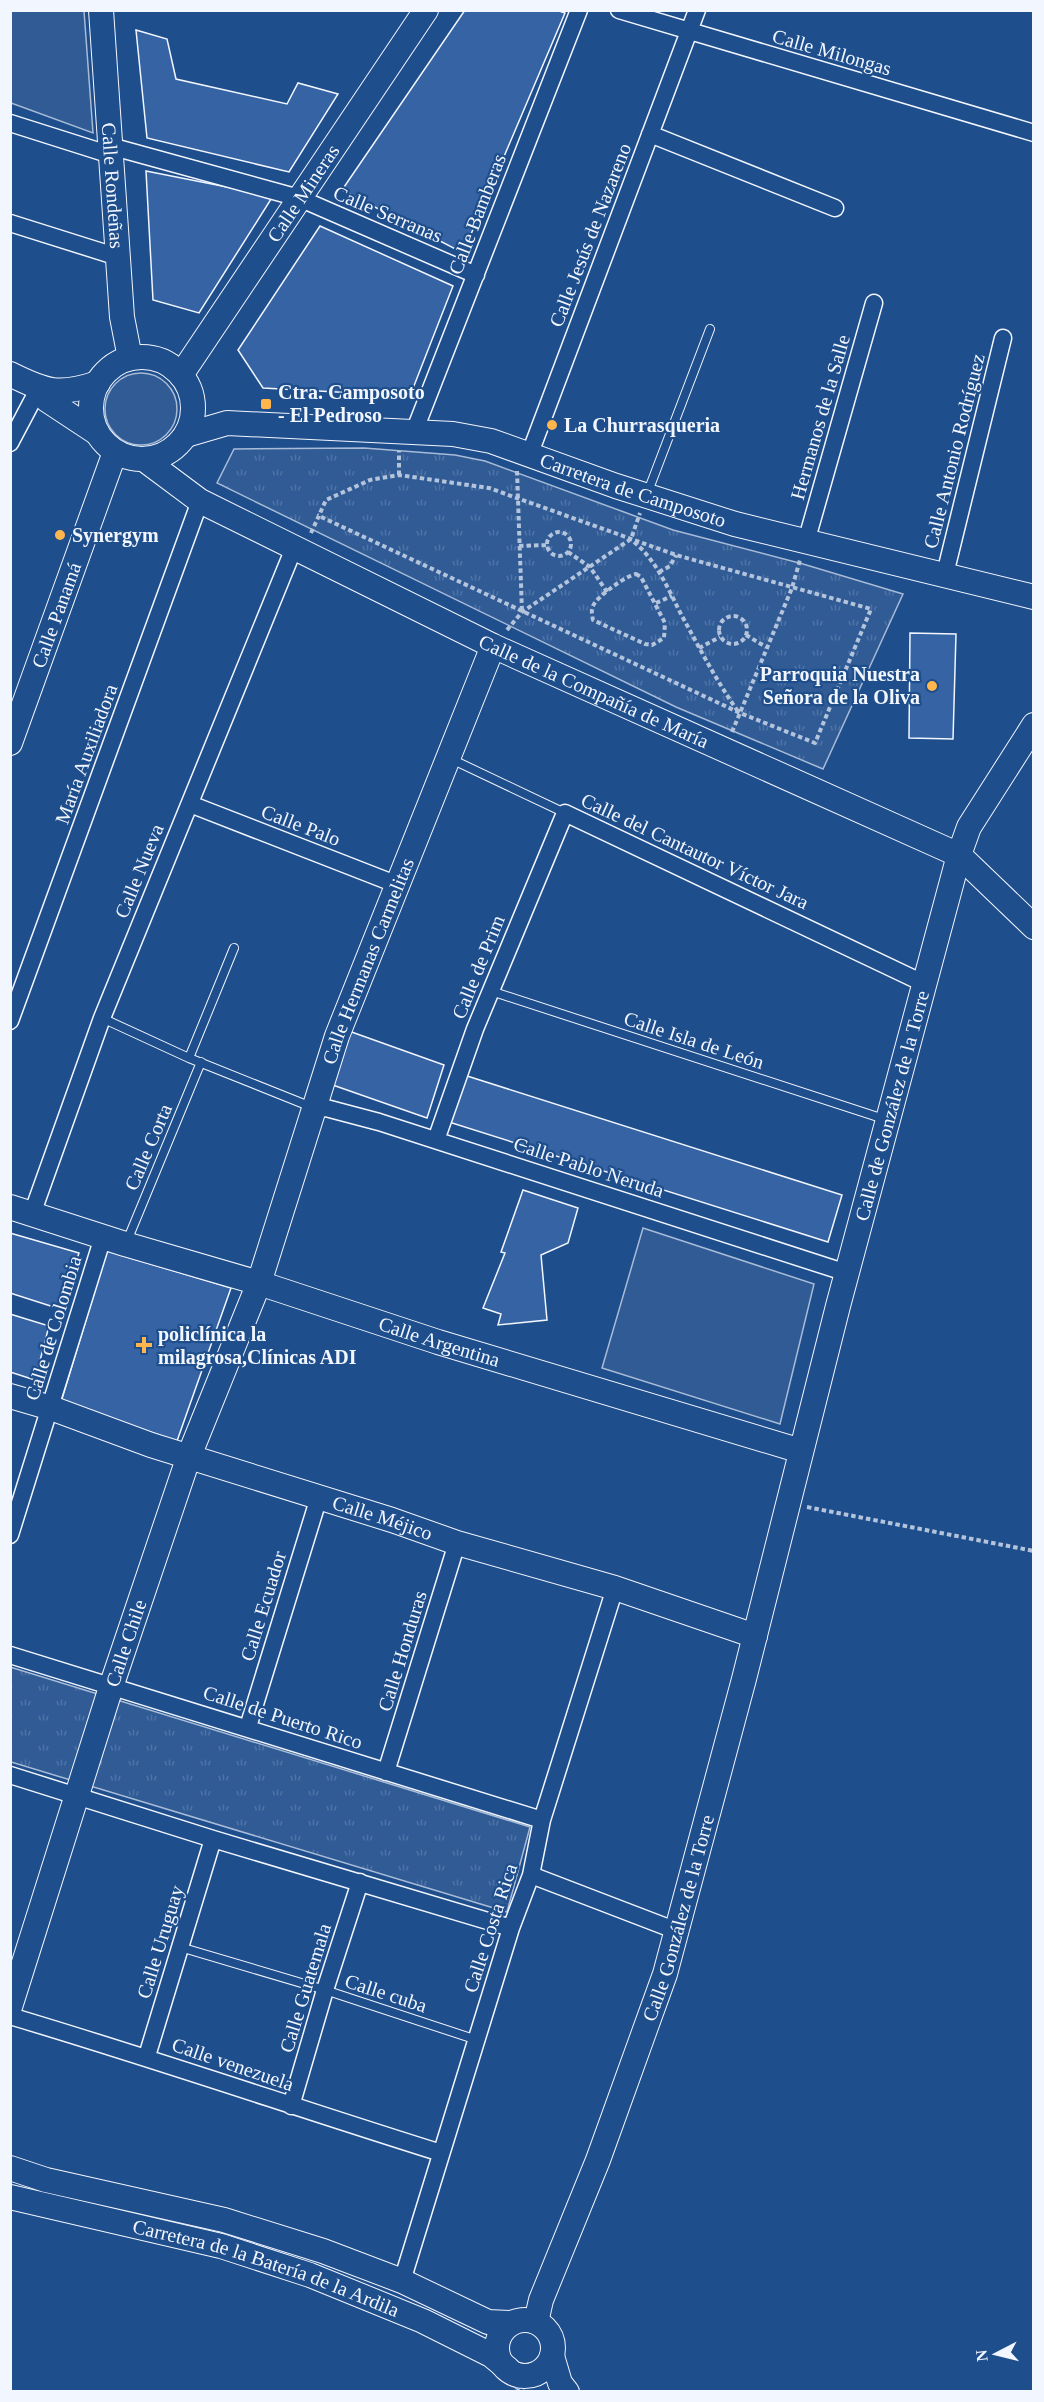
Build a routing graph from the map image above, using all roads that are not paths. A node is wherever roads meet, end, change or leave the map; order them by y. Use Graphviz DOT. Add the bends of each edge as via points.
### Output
graph roads {
  1 [pos="100,10"];
  2 [pos="426,10"];
  3 [pos="579,10"];
  4 [pos="620,10"];
  5 [pos="698,10"];
  6 [pos="689,32"];
  7 [pos="10,123"];
  8 [pos="1034,133"];
  9 [pos="650,134"];
  10 [pos="110,151"];
  11 [pos="299,198"];
  12 [pos="835,208"];
  13 [pos="10,223"];
  14 [pos="118,257"];
  15 [pos="476,275"];
  16 [pos="874,303"];
  17 [pos="710,329"];
  18 [pos="1003,338"];
  19 [pos="130,358"];
  20 [pos="10,374"];
  21 [pos="181,375"];
  22 [pos="98,383"];
  23 [pos="39,388"];
  24 [pos="193,403"];
  25 [pos="227,423"];
  26 [pos="414,432"];
  27 [pos="97,433"];
  28 [pos="186,435"];
  29 [pos="10,443"];
  30 [pos="115,452"];
  31 [pos="526,452"];
  32 [pos="145,460"];
  33 [pos="646,496"];
  34 [pos="200,501"];
  35 [pos="806,542"];
  36 [pos="299,551"];
  37 [pos="945,574"];
  38 [pos="1034,597"];
  39 [pos="493,646"];
  40 [pos="1034,725"];
  41 [pos="10,743"];
  42 [pos="449,758"];
  43 [pos="190,804"];
  44 [pos="565,813"];
  45 [pos="959,855"];
  46 [pos="398,885"];
  47 [pos="1034,927"];
  48 [pos="234,948"];
  49 [pos="923,983"];
  50 [pos="491,991"];
  51 [pos="102,1018"];
  52 [pos="10,1021"];
  53 [pos="189,1058"];
  54 [pos="201,1062"];
  55 [pos="316,1109"];
  56 [pos="887,1120"];
  57 [pos="436,1140"];
  58 [pos="22,1210"];
  59 [pos="114,1241"];
  60 [pos="847,1273"];
  61 [pos="259,1283"];
  62 [pos="10,1396"];
  63 [pos="51,1408"];
  64 [pos="801,1451"];
  65 [pos="189,1456"];
  66 [pos="319,1497"];
  67 [pos="788,1503"];
  68 [pos="10,1535"];
  69 [pos="457,1543"];
  70 [pos="615,1588"];
  71 [pos="755,1636"];
  72 [pos="10,1655"];
  73 [pos="111,1684"];
  74 [pos="248,1727"];
  75 [pos="386,1772"];
  76 [pos="10,1775"];
  77 [pos="78,1795"];
  78 [pos="542,1820"];
  79 [pos="213,1839"];
  80 [pos="531,1875"];
  81 [pos="360,1882"];
  82 [pos="511,1928"];
  83 [pos="677,1931"];
  84 [pos="180,1947"];
  85 [pos="325,1990"];
  86 [pos="10,2007"];
  87 [pos="10,2016"];
  88 [pos="477,2040"];
  89 [pos="147,2056"];
  90 [pos="291,2106"];
  91 [pos="441,2153"];
  92 [pos="10,2168"];
  93 [pos="10,2196"];
  94 [pos="402,2281"];
  95 [pos="536,2322"];
  96 [pos="512,2324"];
  97 [pos="552,2356"];
  98 [pos="512,2372"];
  99 [pos="542,2391"];
  100 [pos="567,2391"];
  1 -- 10 [label="street, Calle Rondeñas"];
  2 -- 11 [label="street, Calle Mineras"];
  3 -- 15 [label="street, Calle Bamberas"];
  4 -- 6 [label="street, Calle Milongas"];
  5 -- 6 [label="street, Calle Jesús de Nazareno"];
  6 -- 8 [label="street, Calle Milongas"];
  6 -- 9 [label="street, Calle Jesús de Nazareno"];
  7 -- 10 [label="street, Calle Serranas"];
  9 -- 12 [label="street"];
  9 -- 31 [label="street, Calle Jesús de Nazareno"];
  10 -- 11 [label="street, Calle Serranas"];
  10 -- 14 [label="street, Calle Rondeñas"];
  11 -- 15 [label="street, Calle Serranas"];
  11 -- 21 [label="street, Calle Mineras"];
  13 -- 14 [label="street"];
  14 -- 19 [label="street, Calle Rondeñas" via="122,317"];
  15 -- 26 [label="street, Calle Bamberas"];
  16 -- 35 [label="street, Hermanos de la Salle"];
  17 -- 33 [label="lane"];
  18 -- 37 [label="street, Calle Antonio Rodríguez"];
  19 -- 21 [label="street" via="158,360"];
  19 -- 22 [label="street" via="115,365"];
  20 -- 23 [label="street"];
  21 -- 24 [label="street"];
  22 -- 23 [label="street" via="62,393"];
  22 -- 27 [label="street" via="91,406"];
  23 -- 27 [label="street" via="47,400"];
  23 -- 29 [label="street"];
  24 -- 25 [label="street, Carretera de Camposoto"];
  24 -- 28 [label="street"];
  25 -- 26 [label="street, Carretera de Camposoto"];
  25 -- 28 [label="street, Carretera de Camposoto"];
  26 -- 31 [label="street, Carretera de Camposoto" via="453,434"];
  27 -- 30 [label="street"];
  28 -- 32 [label="street" via="161,456"];
  30 -- 32 [label="street"];
  30 -- 41 [label="street, Calle Panamá"];
  31 -- 33 [label="street, Carretera de Camposoto"];
  32 -- 34 [label="street, Calle de la Compañía de María"];
  33 -- 35 [label="street, Carretera de Camposoto"];
  34 -- 36 [label="street, Calle de la Compañía de María"];
  34 -- 52 [label="street, María Auxiliadora"];
  35 -- 37 [label="street, Carretera de Camposoto"];
  36 -- 39 [label="street, Calle de la Compañía de María"];
  36 -- 43 [label="street, Calle Nueva"];
  37 -- 38 [label="street, Carretera de Camposoto"];
  39 -- 42 [label="street, Calle Hermanas Carmelitas"];
  39 -- 45 [label="street, Calle de la Compañía de María"];
  40 -- 45 [label="street, Calle de González de la Torre" via="969,827"];
  42 -- 44 [label="lane, Calle del Cantautor Víctor Jara"];
  42 -- 46 [label="street, Calle Hermanas Carmelitas"];
  43 -- 46 [label="street, Calle Palo"];
  43 -- 51 [label="street, Calle Nueva"];
  44 -- 49 [label="street, Calle del Cantautor Víctor Jara"];
  44 -- 50 [label="street, Calle de Prim"];
  45 -- 47 [label="street, Calle de la Compañía de María"];
  45 -- 49 [label="street, Calle de González de la Torre"];
  46 -- 55 [label="street, Calle Hermanas Carmelitas" via="337,1036 317,1094"];
  48 -- 53 [label="lane"];
  49 -- 56 [label="street, Calle de González de la Torre"];
  50 -- 56 [label="lane, Calle Isla de León"];
  50 -- 57 [label="street, Calle de Prim"];
  51 -- 53 [label="lane"];
  51 -- 58 [label="street, Calle Nueva"];
  53 -- 54 [label="lane"];
  54 -- 55 [label="lane"];
  54 -- 59 [label="lane, Calle Corta"];
  55 -- 57 [label="street, Calle Pablo Neruda" via="326,1108"];
  55 -- 61 [label="street, Calle Hermanas Carmelitas"];
  56 -- 60 [label="street, Calle de González de la Torre"];
  57 -- 60 [label="street, Calle Pablo Neruda"];
  58 -- 59 [label="street, Calle Argentina"];
  59 -- 61 [label="street, Calle Argentina"];
  59 -- 63 [label="street, Calle de Colombia"];
  60 -- 64 [label="street, Calle de González de la Torre"];
  61 -- 64 [label="street, Calle Argentina" via="438,1342"];
  61 -- 65 [label="street, Calle Chile"];
  62 -- 63 [label="street, Calle Méjico"];
  63 -- 65 [label="street, Calle Méjico"];
  63 -- 68 [label="street, Calle de Colombia"];
  64 -- 67 [label="street, Calle de González de la Torre"];
  65 -- 66 [label="street, Calle Méjico"];
  65 -- 73 [label="street, Calle Chile"];
  66 -- 69 [label="street, Calle Méjico"];
  66 -- 74 [label="street, Calle Ecuador"];
  67 -- 71 [label="street, Calle González de la Torre"];
  69 -- 70 [label="street, Calle Méjico"];
  69 -- 75 [label="street, Calle Honduras"];
  70 -- 71 [label="street, Calle Méjico"];
  70 -- 78 [label="street, Calle Costa Rica"];
  71 -- 83 [label="street, Calle González de la Torre"];
  72 -- 73 [label="street, Calle de Puerto Rico"];
  73 -- 74 [label="street, Calle de Puerto Rico"];
  73 -- 77 [label="street, Calle Chile"];
  74 -- 75 [label="street, Calle de Puerto Rico"];
  75 -- 78 [label="street, Calle de Puerto Rico"];
  76 -- 77 [label="street"];
  77 -- 79 [label="street"];
  77 -- 86 [label="street, Calle Chile"];
  78 -- 80 [label="street, Calle Costa Rica"];
  79 -- 81 [label="street"];
  79 -- 84 [label="street, Calle Uruguay"];
  80 -- 82 [label="street, Calle Costa Rica"];
  80 -- 83 [label="street"];
  81 -- 82 [label="street"];
  81 -- 85 [label="street, Calle Guatemala"];
  82 -- 88 [label="street, Calle Costa Rica"];
  83 -- 95 [label="street, Calle González de la Torre" via="598,2160 541,2300"];
  84 -- 85 [label="lane, Calle cuba"];
  84 -- 89 [label="street, Calle Uruguay"];
  85 -- 88 [label="lane, Calle cuba"];
  85 -- 90 [label="street, Calle Guatemala"];
  87 -- 89 [label="street, Calle venezuela"];
  88 -- 91 [label="street, Calle Costa Rica"];
  89 -- 90 [label="street, Calle venezuela"];
  90 -- 91 [label="street, Calle venezuela"];
  91 -- 94 [label="street, Calle Costa Rica"];
  92 -- 94 [label="street, Carretera de la Batería de la Ardila" via="46,2180 224,2220"];
  93 -- 98 [label="street, Carretera de la Batería de la Ardila" via="221,2246 310,2275 423,2321 491,2355"];
  94 -- 96 [label="street, Carretera de la Batería de la Ardila" via="488,2322"];
  95 -- 96 [label="street" via="520,2320"];
  95 -- 97 [label="street" via="549,2332"];
  96 -- 98 [label="street" via="498,2345 498,2354"];
  97 -- 98 [label="street" via="534,2374"];
  97 -- 100 [label="street" via="560,2383"];
  98 -- 99 [label="street, Carretera de la Batería de la Ardila"];
}
